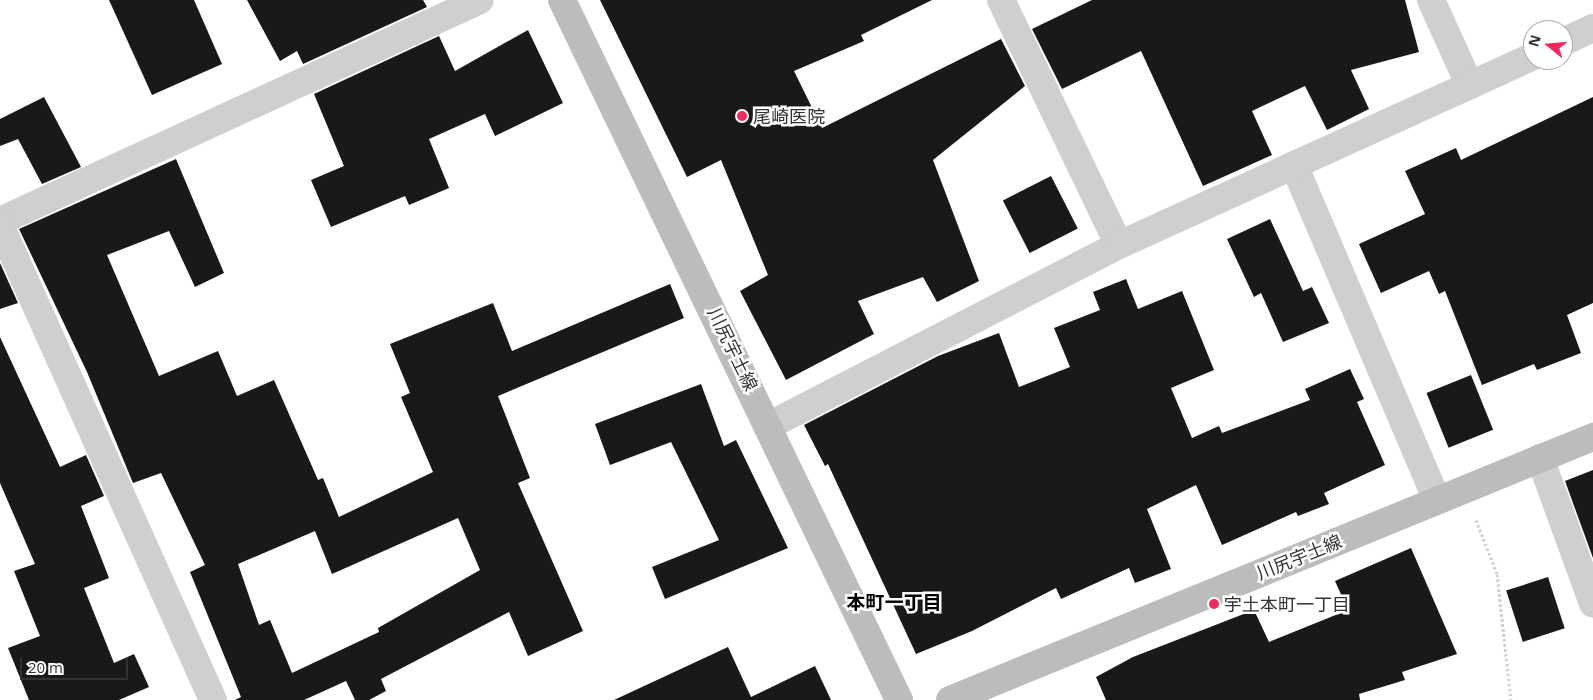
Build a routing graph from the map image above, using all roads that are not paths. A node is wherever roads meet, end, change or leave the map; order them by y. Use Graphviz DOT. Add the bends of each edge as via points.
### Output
graph roads {
  1 [pos="480,0"];
  2 [pos="562,0"];
  3 [pos="1001,0"];
  4 [pos="1431,0"];
  5 [pos="1593,28"];
  6 [pos="1573,37"];
  7 [pos="1523,61"];
  8 [pos="1470,86"];
  9 [pos="1294,165"];
  10 [pos="0,223"];
  11 [pos="1119,245"];
  12 [pos="770,425"];
  13 [pos="1593,437"];
  14 [pos="1540,458"];
  15 [pos="1437,501"];
  16 [pos="1593,604"];
  17 [pos="213,700"];
  18 [pos="899,700"];
  19 [pos="950,700"];
  1 -- 10 [label="street"];
  2 -- 12 [label="main road, 川尻宇土線"];
  3 -- 11 [label="street"];
  4 -- 8 [label="street"];
  5 -- 6 [label="street"];
  7 -- 8 [label="street"];
  8 -- 9 [label="street"];
  9 -- 11 [label="street"];
  9 -- 15 [label="street"];
  10 -- 17 [label="street"];
  11 -- 12 [label="street"];
  12 -- 18 [label="main road, 川尻宇土線"];
  13 -- 14 [label="main road, 川尻宇土線"];
  14 -- 15 [label="main road, 川尻宇土線"];
  14 -- 16 [label="street"];
  15 -- 19 [label="main road, 川尻宇土線"];
}
